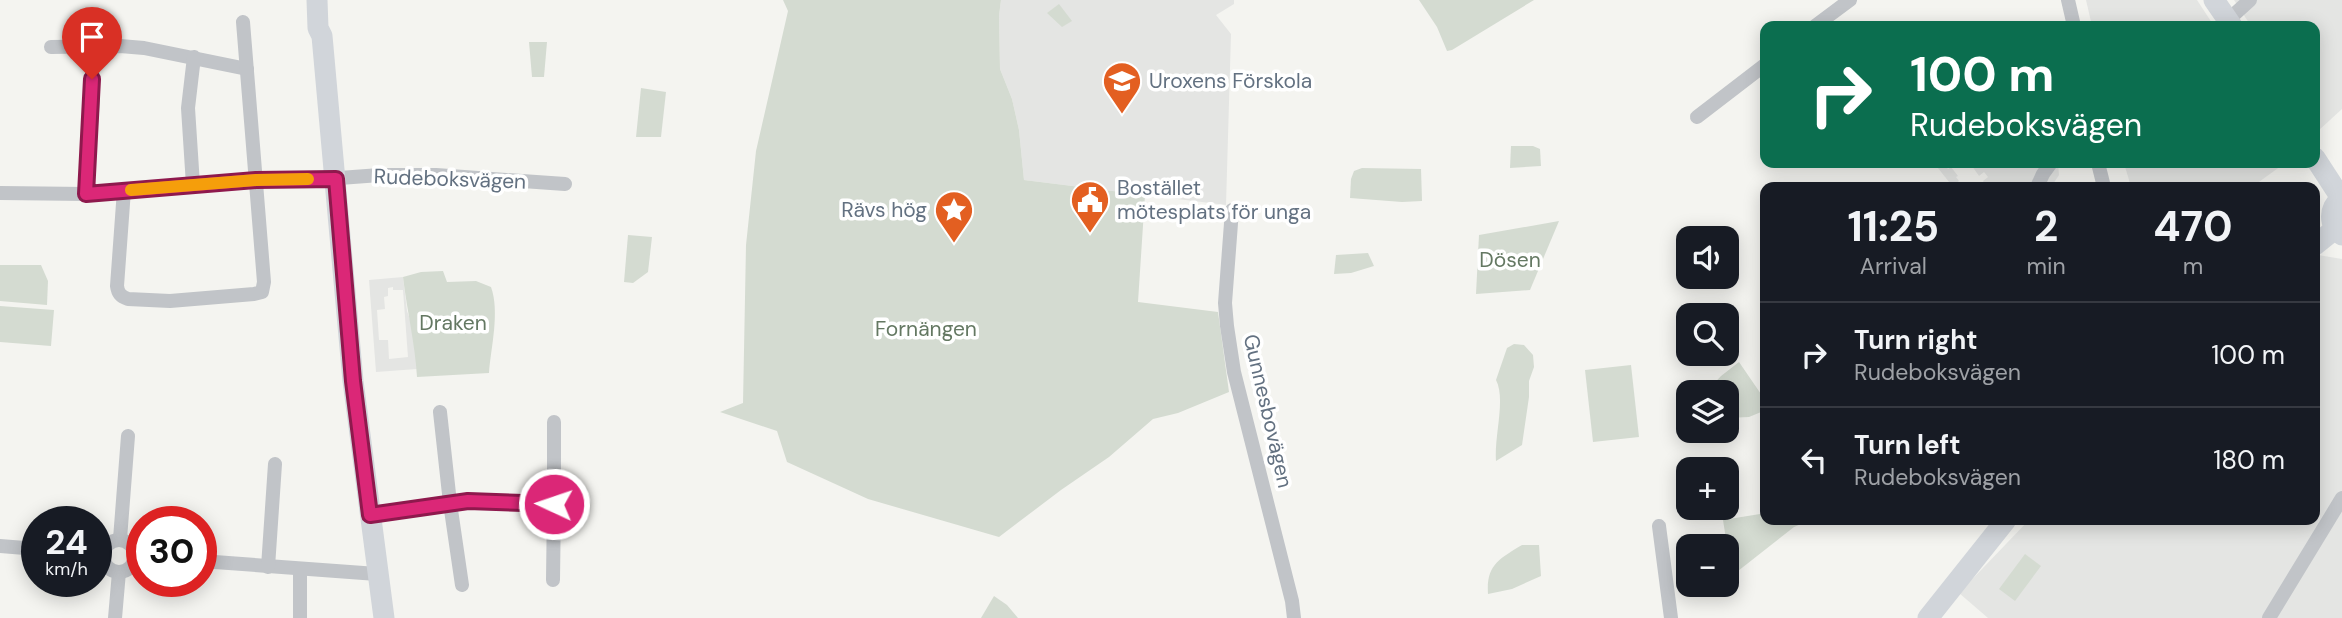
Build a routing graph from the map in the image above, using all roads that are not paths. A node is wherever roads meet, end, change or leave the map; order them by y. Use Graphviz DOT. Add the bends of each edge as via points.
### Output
graph roads {
  1 [pos="317,0"];
  2 [pos="325,0"];
  3 [pos="1850,0"];
  4 [pos="2068,0"];
  5 [pos="2214,0"];
  6 [pos="2250,0"];
  7 [pos="1822,21"];
  8 [pos="2073,21"];
  9 [pos="2229,21"];
  10 [pos="2232,21"];
  11 [pos="243,22"];
  12 [pos="322,36"];
  13 [pos="92,46"];
  14 [pos="51,47"];
  15 [pos="194,57"];
  16 [pos="247,69"];
  17 [pos="1760,69"];
  18 [pos="1697,117"];
  19 [pos="2320,165"];
  20 [pos="336,179"];
  21 [pos="256,180"];
  22 [pos="565,184"];
  23 [pos="193,185"];
  24 [pos="124,190"];
  25 [pos="0,193"];
  26 [pos="86,194"];
  27 [pos="2342,197"];
  28 [pos="1232,210"];
  29 [pos="2339,232"];
  30 [pos="2320,242"];
  31 [pos="440,412"];
  32 [pos="554,422"];
  33 [pos="128,436"];
  34 [pos="275,464"];
  35 [pos="2342,498"];
  36 [pos="450,503"];
  37 [pos="554,504"];
  38 [pos="370,515"];
  39 [pos="2002,525"];
  40 [pos="1659,526"];
  41 [pos="120,540"];
  42 [pos="112,542"];
  43 [pos="126,543"];
  44 [pos="0,546"];
  45 [pos="21,548"];
  46 [pos="217,562"];
  47 [pos="268,567"];
  48 [pos="300,569"];
  49 [pos="112,570"];
  50 [pos="126,570"];
  51 [pos="119,572"];
  52 [pos="377,575"];
  53 [pos="553,580"];
  54 [pos="462,585"];
  55 [pos="116,618"];
  56 [pos="300,618"];
  57 [pos="384,618"];
  58 [pos="1294,618"];
  59 [pos="1671,618"];
  60 [pos="1928,618"];
  61 [pos="2269,618"];
  1 -- 12 [label="street" via="317,28"];
  2 -- 12 [label="street"];
  3 -- 7 [label="street"];
  4 -- 8 [label="street"];
  5 -- 9 [label="street"];
  6 -- 10 [label="street"];
  11 -- 16 [label="street"];
  12 -- 20 [label="street"];
  13 -- 14 [label="street"];
  13 -- 15 [label="street" via="144,48"];
  13 -- 26 [label="street"];
  15 -- 16 [label="street"];
  15 -- 23 [label="street" via="188,108"];
  16 -- 21 [label="street"];
  17 -- 18 [label="street"];
  19 -- 27 [label="street"];
  20 -- 21 [label="street, Rudeboksvägen"];
  20 -- 22 [label="street, Rudeboksvägen" via="436,175"];
  20 -- 38 [label="street"];
  21 -- 23 [label="street, Rudeboksvägen"];
  21 -- 24 [label="street" via="262,292 170,301 128,299 118,293"];
  23 -- 24 [label="street, Rudeboksvägen"];
  24 -- 26 [label="street, Rudeboksvägen"];
  25 -- 26 [label="street, Rudeboksvägen"];
  27 -- 29 [label="street" via="2331,213"];
  28 -- 58 [label="street, Gunnesbovägen" via="1227,326"];
  29 -- 30 [label="street"];
  31 -- 36 [label="street"];
  32 -- 37 [label="street"];
  33 -- 41 [label="street"];
  34 -- 47 [label="street"];
  35 -- 61 [label="street"];
  36 -- 37 [label="street"];
  36 -- 38 [label="street"];
  36 -- 54 [label="street"];
  37 -- 53 [label="street"];
  38 -- 52 [label="street"];
  39 -- 60 [label="street"];
  40 -- 59 [label="street"];
  41 -- 42 [label="street"];
  41 -- 43 [label="street"];
  44 -- 45 [label="street"];
  46 -- 47 [label="street"];
  47 -- 48 [label="street"];
  48 -- 52 [label="street"];
  48 -- 56 [label="street"];
  49 -- 51 [label="street"];
  50 -- 51 [label="street"];
  51 -- 55 [label="street"];
  52 -- 57 [label="street"];
}
